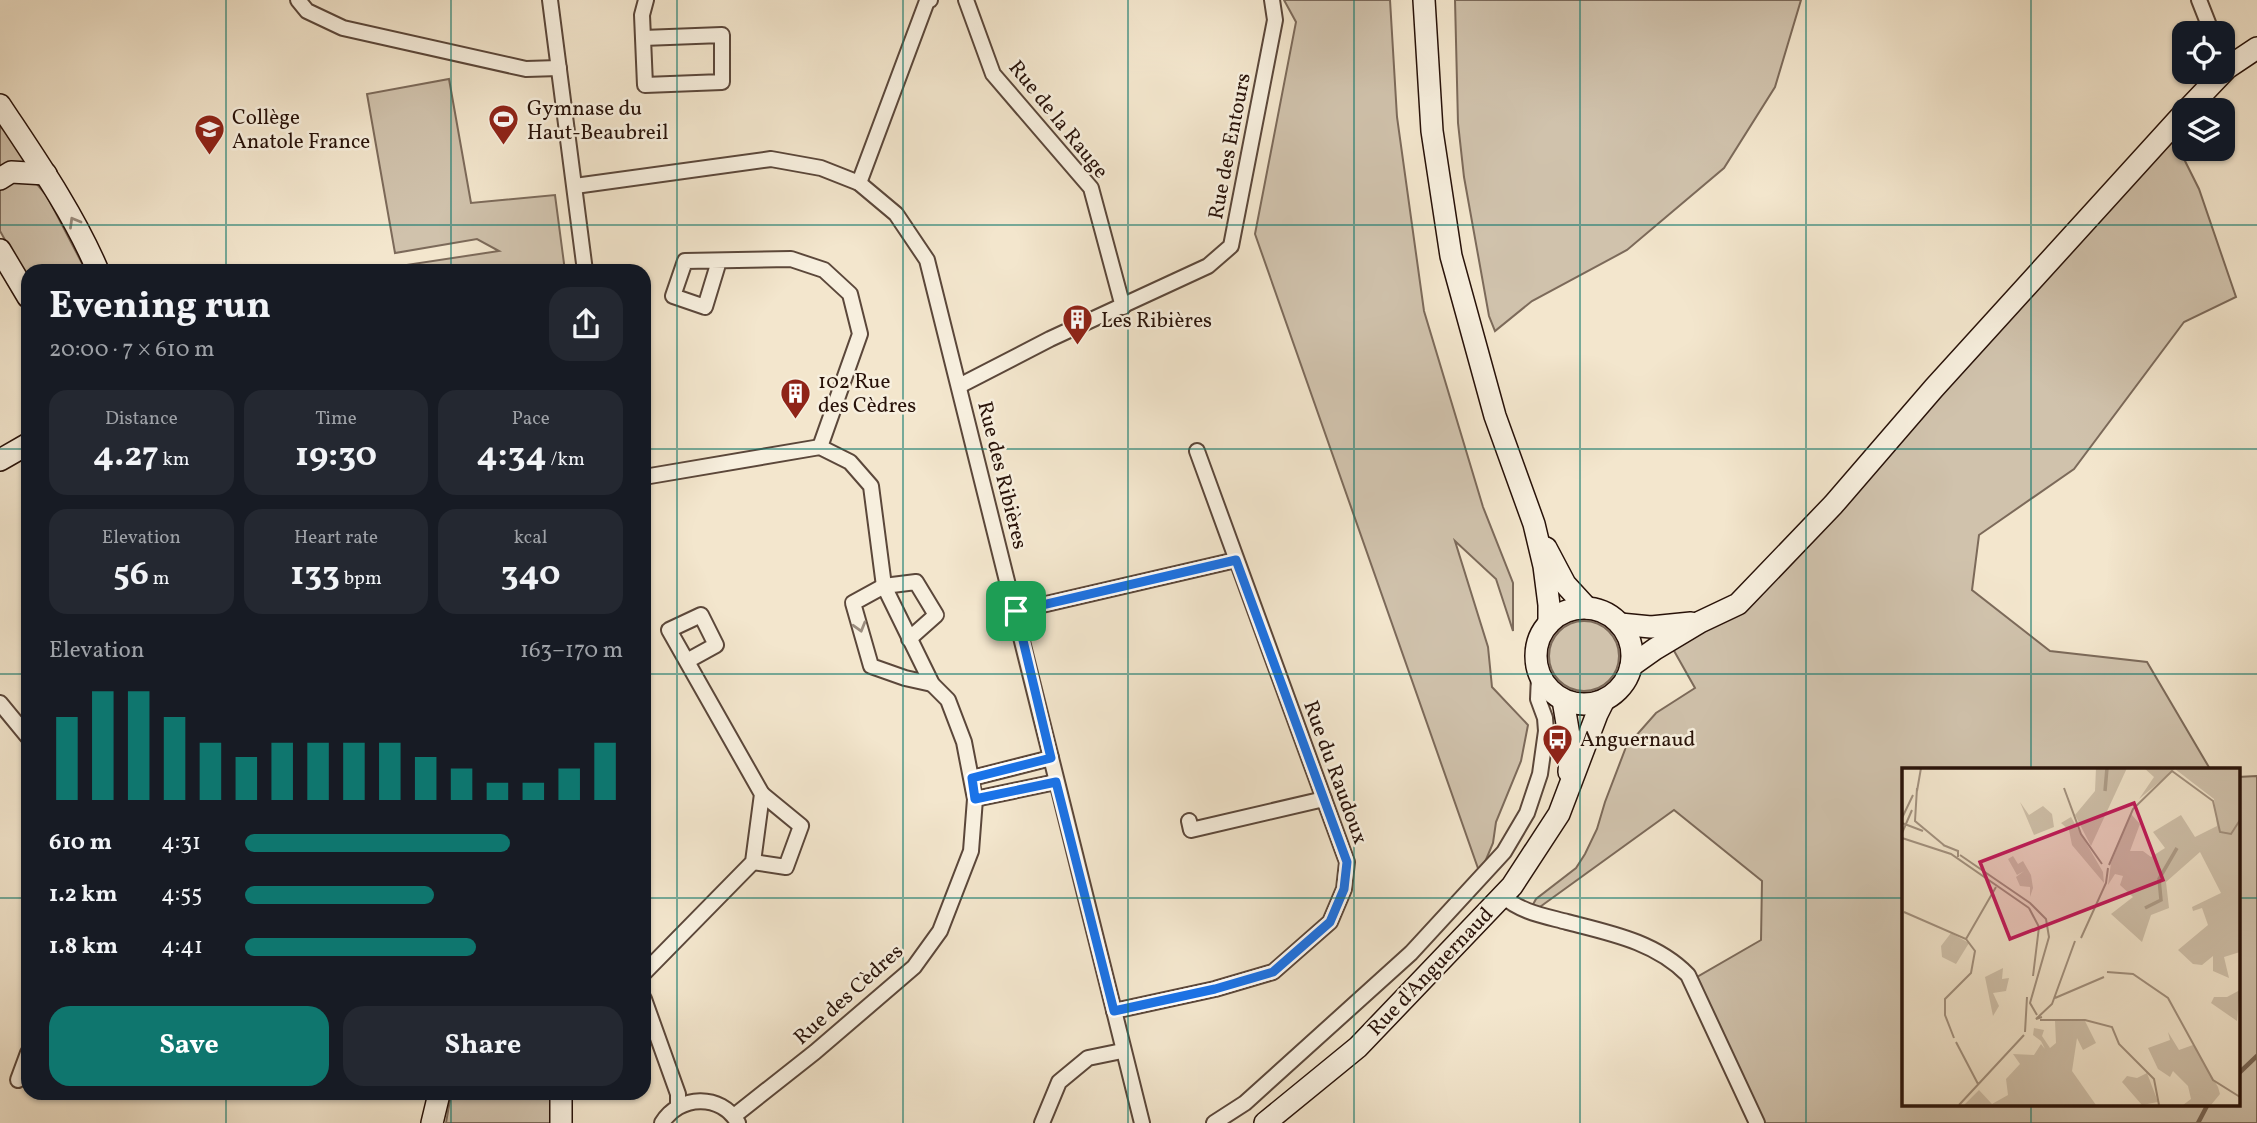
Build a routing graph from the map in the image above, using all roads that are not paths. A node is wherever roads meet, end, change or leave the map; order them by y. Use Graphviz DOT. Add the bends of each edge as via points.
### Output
graph roads {
  1 [pos="298,0"];
  2 [pos="550,0"];
  3 [pos="646,0"];
  4 [pos="930,0"];
  5 [pos="966,0"];
  6 [pos="1272,0"];
  7 [pos="1424,0"];
  8 [pos="2199,0"];
  9 [pos="2207,21"];
  10 [pos="643,38"];
  11 [pos="2257,48"];
  12 [pos="2235,58"];
  13 [pos="559,68"];
  14 [pos="2208,84"];
  15 [pos="2196,98"];
  16 [pos="0,105"];
  17 [pos="2172,126"];
  18 [pos="46,174"];
  19 [pos="0,179"];
  20 [pos="859,183"];
  21 [pos="575,186"];
  22 [pos="0,250"];
  23 [pos="719,261"];
  24 [pos="95,264"];
  25 [pos="584,264"];
  26 [pos="21,285"];
  27 [pos="1123,307"];
  28 [pos="959,386"];
  29 [pos="820,447"];
  30 [pos="21,448"];
  31 [pos="1196,451"];
  32 [pos="0,460"];
  33 [pos="651,476"];
  34 [pos="1534,524"];
  35 [pos="1236,560"];
  36 [pos="884,586"];
  37 [pos="1587,608"];
  38 [pos="1016,611"];
  39 [pos="1700,622"];
  40 [pos="1549,623"];
  41 [pos="1620,624"];
  42 [pos="909,639"];
  43 [pos="687,661"];
  44 [pos="1632,666"];
  45 [pos="1539,676"];
  46 [pos="932,684"];
  47 [pos="1563,700"];
  48 [pos="1604,700"];
  49 [pos="0,703"];
  50 [pos="21,728"];
  51 [pos="1051,758"];
  52 [pos="972,778"];
  53 [pos="1056,782"];
  54 [pos="762,794"];
  55 [pos="1566,794"];
  56 [pos="975,799"];
  57 [pos="1324,799"];
  58 [pos="1189,821"];
  59 [pos="753,862"];
  60 [pos="1503,896"];
  61 [pos="651,966"];
  62 [pos="1114,1011"];
  63 [pos="651,1019"];
  64 [pos="1122,1051"];
  65 [pos="21,1072"];
  66 [pos="18,1080"];
  67 [pos="438,1100"];
  68 [pos="562,1100"];
  69 [pos="678,1106"];
  70 [pos="736,1120"];
  71 [pos="565,1122"];
  72 [pos="432,1123"];
  73 [pos="662,1123"];
  74 [pos="1042,1123"];
  75 [pos="1142,1123"];
  76 [pos="1214,1123"];
  77 [pos="1265,1123"];
  78 [pos="1757,1123"];
  1 -- 13 [label="street" via="307,11 343,28 526,69"];
  2 -- 13 [label="street"];
  3 -- 10 [label="street"];
  4 -- 20 [label="street"];
  5 -- 27 [label="street, Rue de la Rauge" via="993,74 1091,188"];
  6 -- 27 [label="street, Rue des Entours" via="1275,20 1231,246 1208,266"];
  7 -- 34 [label="main road" via="1432,131 1451,256 1495,416"];
  8 -- 9 [label="street"];
  10 -- 10 [label="street" via="645,85 722,82 722,35"];
  11 -- 12 [label="main road"];
  13 -- 21 [label="street"];
  14 -- 15 [label="main road"];
  16 -- 18 [label="main road"];
  17 -- 39 [label="main road" via="1833,505 1738,604"];
  18 -- 19 [label="main road" via="11,172"];
  24 -- 18 [label="main road, one-way"];
  20 -- 21 [label="street, Rue des Ribières" via="821,168 771,159"];
  20 -- 28 [label="street, Rue des Ribières" via="896,214 927,260"];
  21 -- 25 [label="street"];
  22 -- 26 [label="main road"];
  23 -- 29 [label="street" via="791,259 824,270 850,294 860,334"];
  27 -- 28 [label="street, Rue des Entours"];
  28 -- 38 [label="street, Rue des Ribières"];
  29 -- 33 [label="street"];
  29 -- 36 [label="street, Rue des Cèdres" via="850,462 871,486"];
  30 -- 32 [label="main road"];
  31 -- 35 [label="street, Rue du Raudoux"];
  34 -- 37 [label="main road" via="1565,584"];
  34 -- 40 [label="main road" via="1544,566"];
  35 -- 38 [label="street"];
  35 -- 57 [label="street, Rue du Raudoux"];
  36 -- 42 [label="street, Rue des Cèdres"];
  36 -- 42 [label="street" via="916,582 936,615"];
  36 -- 46 [label="street, one-way" via="853,603 871,666"];
  37 -- 40 [label="main road" via="1566,611"];
  37 -- 41 [label="main road"];
  38 -- 51 [label="street, Rue des Ribières"];
  39 -- 41 [label="main road" via="1651,627"];
  39 -- 44 [label="main road"];
  40 -- 45 [label="main road" via="1536,648"];
  41 -- 44 [label="main road" via="1631,643"];
  42 -- 46 [label="street, Rue des Cèdres"];
  43 -- 54 [label="street"];
  44 -- 48 [label="main road" via="1622,686"];
  45 -- 47 [label="main road"];
  45 -- 76 [label="street" via="1538,699 1546,731 1540,774 1527,813 1504,852 1411,953 1245,1103"];
  46 -- 52 [label="street, Rue des Cèdres" via="948,701"];
  47 -- 48 [label="main road" via="1583,705"];
  47 -- 55 [label="main road, Rue d'Anguernaud" via="1571,747"];
  48 -- 55 [label="main road, Rue d'Anguernaud"];
  49 -- 50 [label="street"];
  51 -- 52 [label="street"];
  51 -- 53 [label="street, Rue des Ribières"];
  52 -- 56 [label="street, Rue des Cèdres"];
  53 -- 56 [label="street"];
  53 -- 62 [label="street, Rue des Ribières"];
  54 -- 59 [label="street"];
  54 -- 59 [label="street" via="801,826 786,867"];
  55 -- 60 [label="main road, Rue d'Anguernaud" via="1559,814"];
  56 -- 70 [label="street, Rue des Cèdres" via="971,850 940,931 914,967"];
  57 -- 58 [label="street" via="1191,830"];
  57 -- 62 [label="street, Rue du Raudoux" via="1347,862 1344,889 1330,922 1273,972"];
  59 -- 61 [label="street"];
  60 -- 77 [label="main road, Rue d'Anguernaud" via="1358,1047"];
  60 -- 78 [label="street" via="1537,915 1626,938 1675,961 1688,975"];
  62 -- 64 [label="street, Rue des Ribières"];
  63 -- 69 [label="street" via="678,1094"];
  64 -- 74 [label="street" via="1088,1058 1059,1082"];
  64 -- 75 [label="street, Rue des Ribières"];
  65 -- 66 [label="street"];
  67 -- 72 [label="main road"];
  68 -- 71 [label="main road"];
  69 -- 70 [label="street" via="708,1101"];
  69 -- 73 [label="street"];
}
